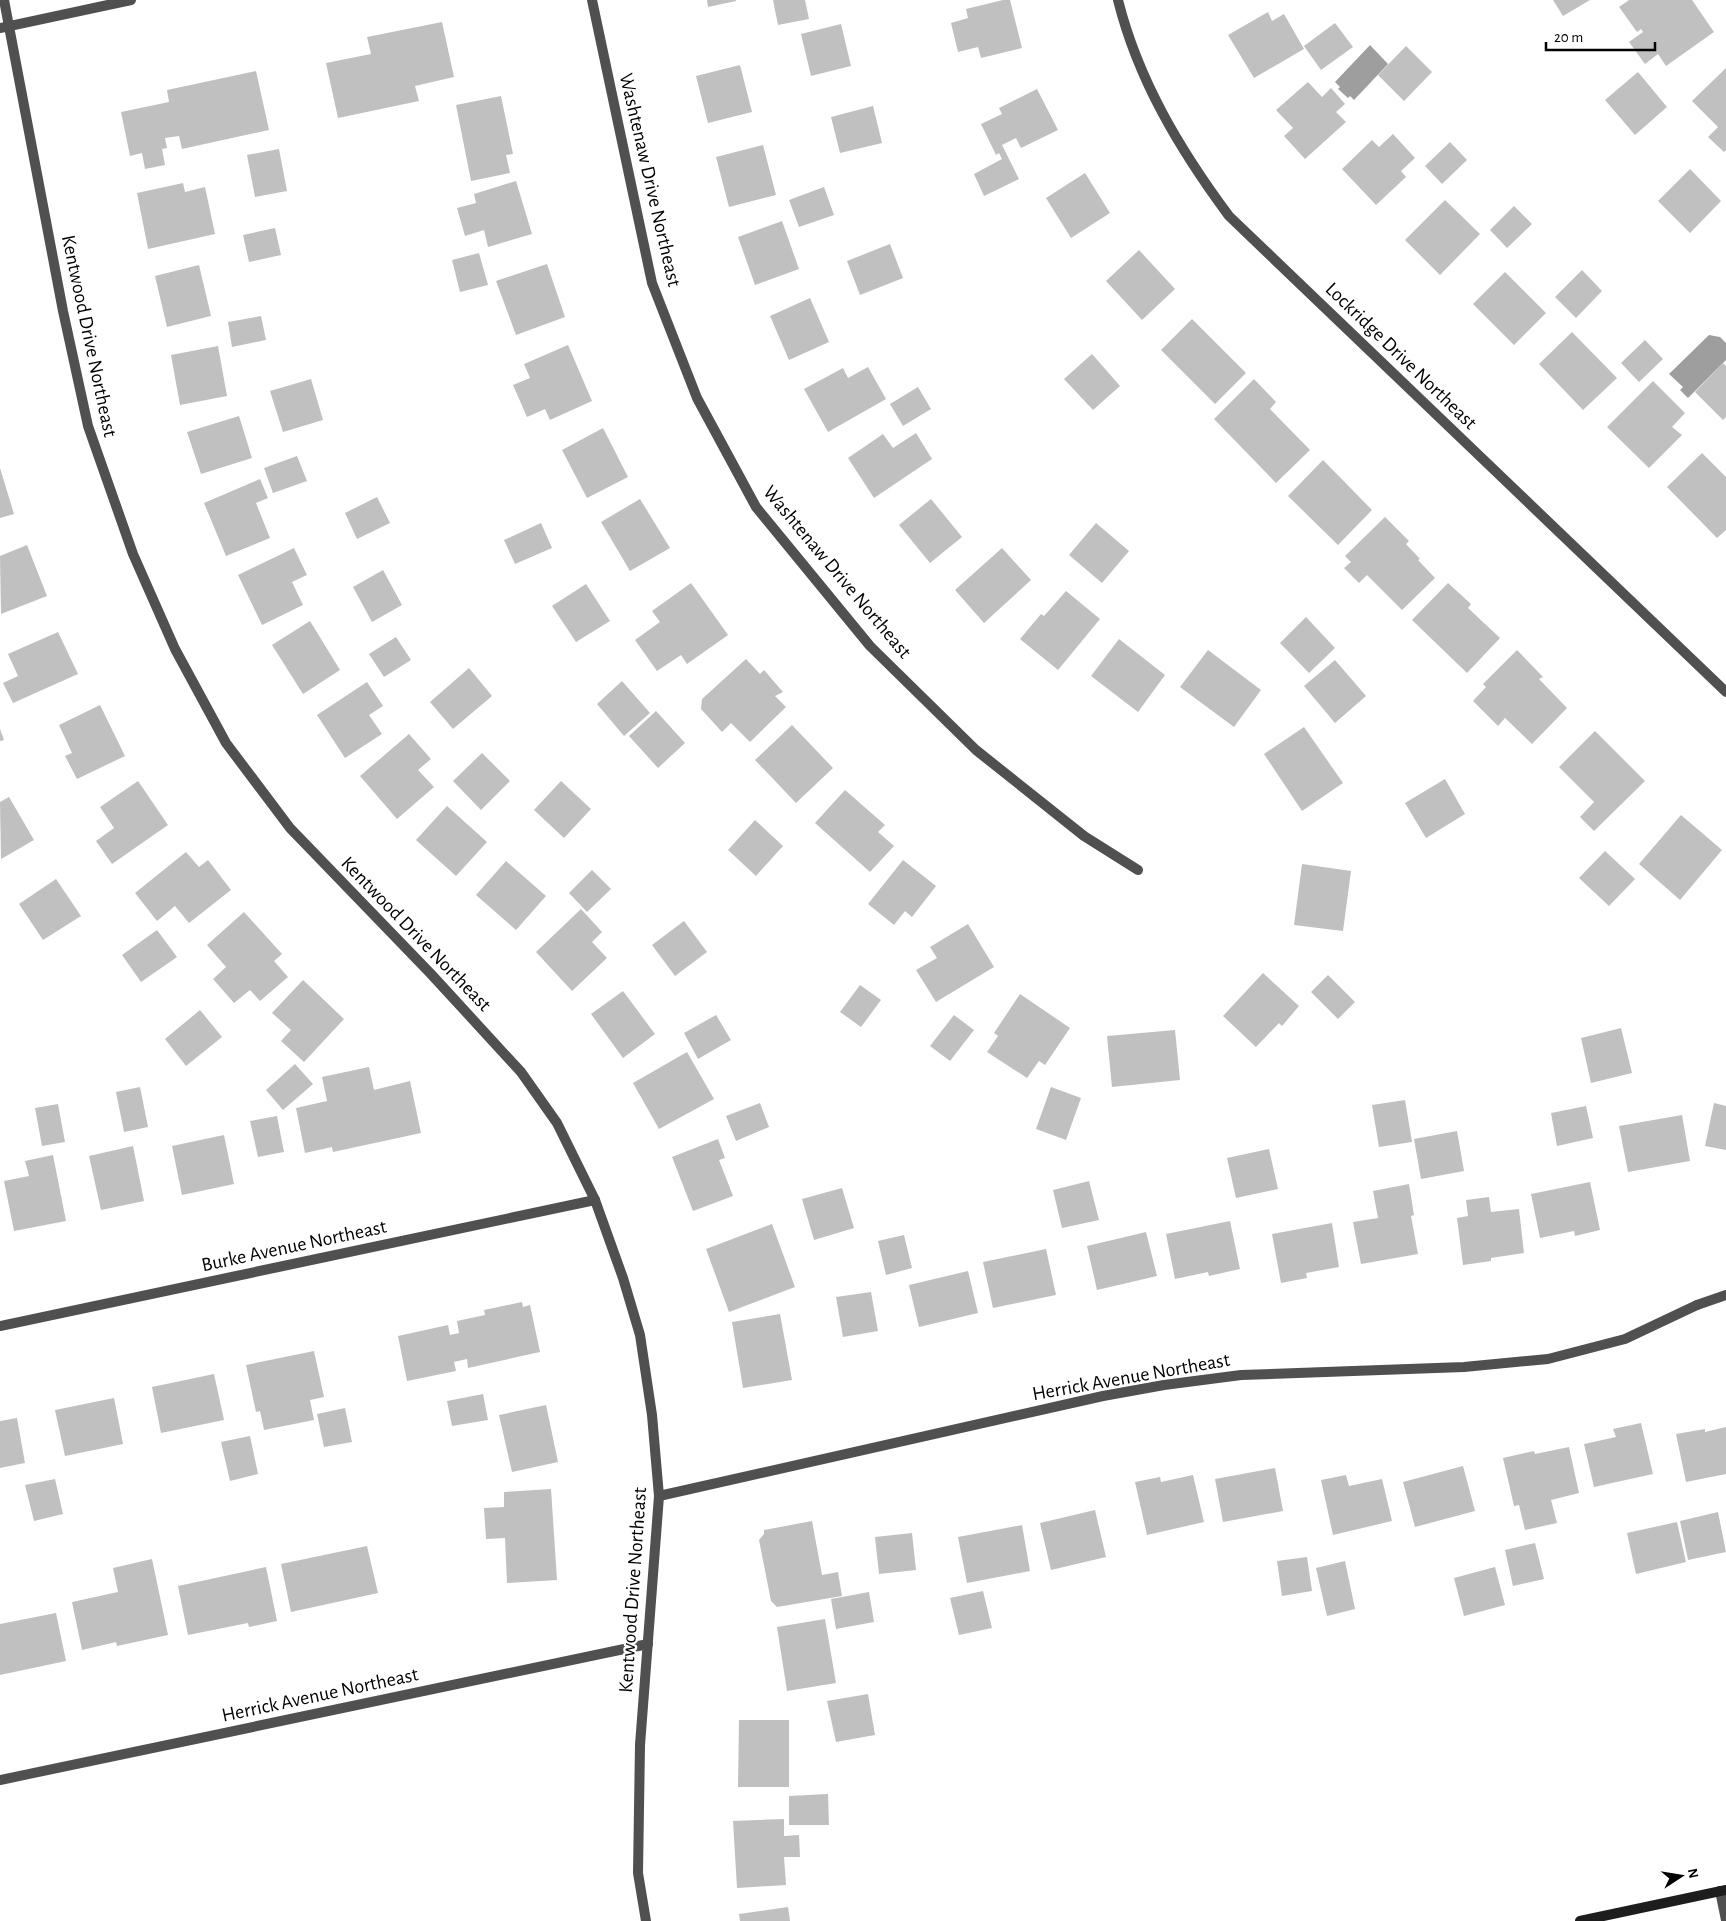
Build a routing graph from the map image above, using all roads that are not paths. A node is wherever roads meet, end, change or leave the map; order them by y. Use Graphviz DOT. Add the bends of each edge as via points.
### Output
graph roads {
  1 [pos="4,0"];
  2 [pos="131,0"];
  3 [pos="592,0"];
  4 [pos="1118,0"];
  5 [pos="4,27"];
  6 [pos="1726,692"];
  7 [pos="1138,870"];
  8 [pos="595,1200"];
  9 [pos="1726,1295"];
  10 [pos="0,1326"];
  11 [pos="659,1496"];
  12 [pos="648,1644"];
  13 [pos="0,1780"];
  14 [pos="1723,1890"];
  15 [pos="1726,1920"];
  16 [pos="646,1921"];
  17 [pos="1580,1921"];
  1 -- 5 [label="street, Kentwood Drive Northeast"];
  2 -- 5 [label="street"];
  3 -- 7 [label="street, Washtenaw Drive Northeast" via="652,283 697,398 756,507 870,646 976,750 1084,836"];
  4 -- 6 [label="street, Lockridge Drive Northeast" via="1127,35 1154,100 1201,178 1229,216"];
  5 -- 8 [label="street, Kentwood Drive Northeast" via="88,426 133,554 175,649 226,743 290,828 521,1072 557,1123"];
  8 -- 10 [label="street, Burke Avenue Northeast"];
  8 -- 11 [label="street, Kentwood Drive Northeast" via="640,1335 652,1415"];
  9 -- 11 [label="street, Herrick Avenue Northeast" via="1625,1338 1548,1359 1464,1368 1241,1375 1164,1385"];
  11 -- 12 [label="street, Kentwood Drive Northeast"];
  12 -- 13 [label="street, Herrick Avenue Northeast"];
  12 -- 16 [label="street, Kentwood Drive Northeast" via="640,1746 638,1873"];
  14 -- 15 [label="street"];
  14 -- 17 [label="main road"];
}
